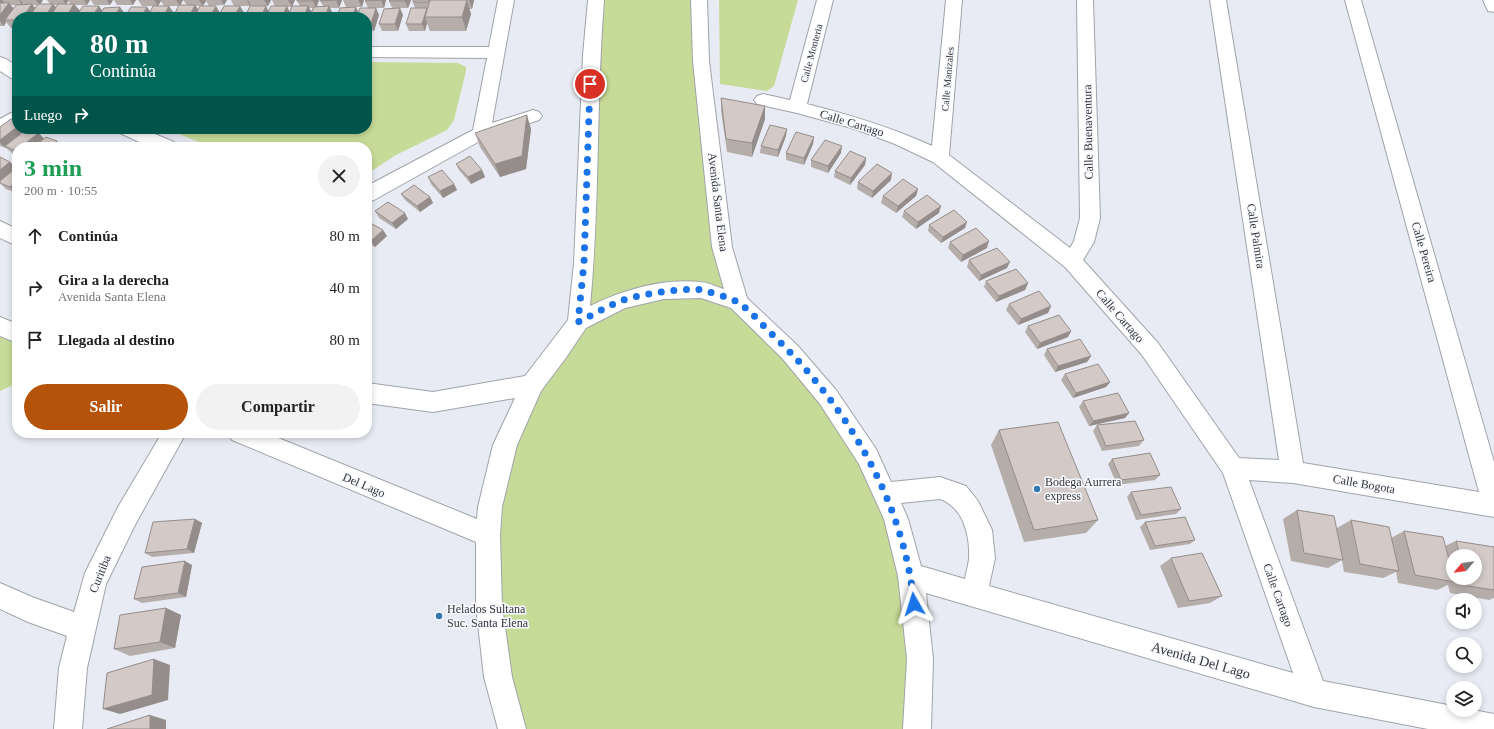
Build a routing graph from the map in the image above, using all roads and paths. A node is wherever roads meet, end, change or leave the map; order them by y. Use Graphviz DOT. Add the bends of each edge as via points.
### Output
graph roads {
  1 [pos="506,0"];
  2 [pos="596,0"];
  3 [pos="699,0"];
  4 [pos="825,0"];
  5 [pos="954,0"];
  6 [pos="1084,0"];
  7 [pos="1218,0"];
  8 [pos="1354,0"];
  9 [pos="1491,0"];
  10 [pos="1494,7"];
  11 [pos="372,52"];
  12 [pos="495,53"];
  13 [pos="12,58"];
  14 [pos="0,59"];
  15 [pos="0,63"];
  16 [pos="12,71"];
  17 [pos="763,100"];
  18 [pos="797,107"];
  19 [pos="533,116"];
  20 [pos="12,120"];
  21 [pos="0,128"];
  22 [pos="481,133"];
  23 [pos="137,134"];
  24 [pos="155,142"];
  25 [pos="940,157"];
  26 [pos="372,192"];
  27 [pos="0,229"];
  28 [pos="12,235"];
  29 [pos="1072,261"];
  30 [pos="738,302"];
  31 [pos="578,322"];
  32 [pos="0,326"];
  33 [pos="12,332"];
  34 [pos="532,385"];
  35 [pos="372,394"];
  36 [pos="171,438"];
  37 [pos="252,438"];
  38 [pos="1233,468"];
  39 [pos="1293,472"];
  40 [pos="885,494"];
  41 [pos="1494,505"];
  42 [pos="488,536"];
  43 [pos="911,576"];
  44 [pos="974,594"];
  45 [pos="0,596"];
  46 [pos="83,629"];
  47 [pos="1314,693"];
  48 [pos="1494,728"];
  49 [pos="68,729"];
  50 [pos="512,729"];
  51 [pos="917,729"];
  1 -- 12 [label="street"];
  2 -- 31 [label="street" via="591,55 584,263"];
  3 -- 30 [label="street, Avenida Santa Elena" via="701,61 722,247"];
  4 -- 18 [label="street, Calle Monteria"];
  5 -- 25 [label="street, Calle Manizales"];
  6 -- 29 [label="street, Calle Buenaventura" via="1090,218 1084,242"];
  7 -- 39 [label="street, Calle Palmira"];
  8 -- 41 [label="street, Calle Pereira"];
  9 -- 10 [label="street"];
  11 -- 12 [label="street"];
  12 -- 22 [label="street"];
  13 -- 14 [label="street"];
  15 -- 16 [label="street"];
  17 -- 18 [label="street, Calle Cartago"];
  18 -- 25 [label="street, Calle Cartago" via="860,124"];
  19 -- 22 [label="street"];
  20 -- 21 [label="street"];
  22 -- 26 [label="street"];
  23 -- 24 [label="street"];
  25 -- 29 [label="street, Calle Cartago"];
  27 -- 28 [label="street"];
  29 -- 38 [label="street, Calle Cartago" via="1150,349"];
  30 -- 31 [label="street" via="700,290 664,291 620,301"];
  30 -- 40 [label="street, Avenida Santa Elena" via="790,352 828,397 868,457"];
  31 -- 34 [label="street"];
  32 -- 33 [label="street"];
  34 -- 35 [label="street" via="433,402"];
  34 -- 42 [label="street" via="505,445 490,507"];
  36 -- 46 [label="street, Curitiba" via="127,515 94,582"];
  37 -- 42 [label="street, Del Lago"];
  38 -- 39 [label="street, Calle Bogota"];
  38 -- 47 [label="street, Calle Cartago"];
  39 -- 41 [label="street, Calle Bogota"];
  40 -- 43 [label="street, Avenida Santa Elena" via="896,519"];
  40 -- 44 [label="street" via="940,488 957,494 969,509 980,530 982,558"];
  42 -- 50 [label="street" via="489,606 498,677"];
  43 -- 44 [label="street, Avenida Del Lago"];
  43 -- 51 [label="street, Avenida Santa Elena" via="920,659"];
  44 -- 47 [label="street, Avenida Del Lago"];
  45 -- 46 [label="street"];
  46 -- 49 [label="street, Curitiba" via="73,668"];
  47 -- 48 [label="street, Avenida Del Lago"];
}
